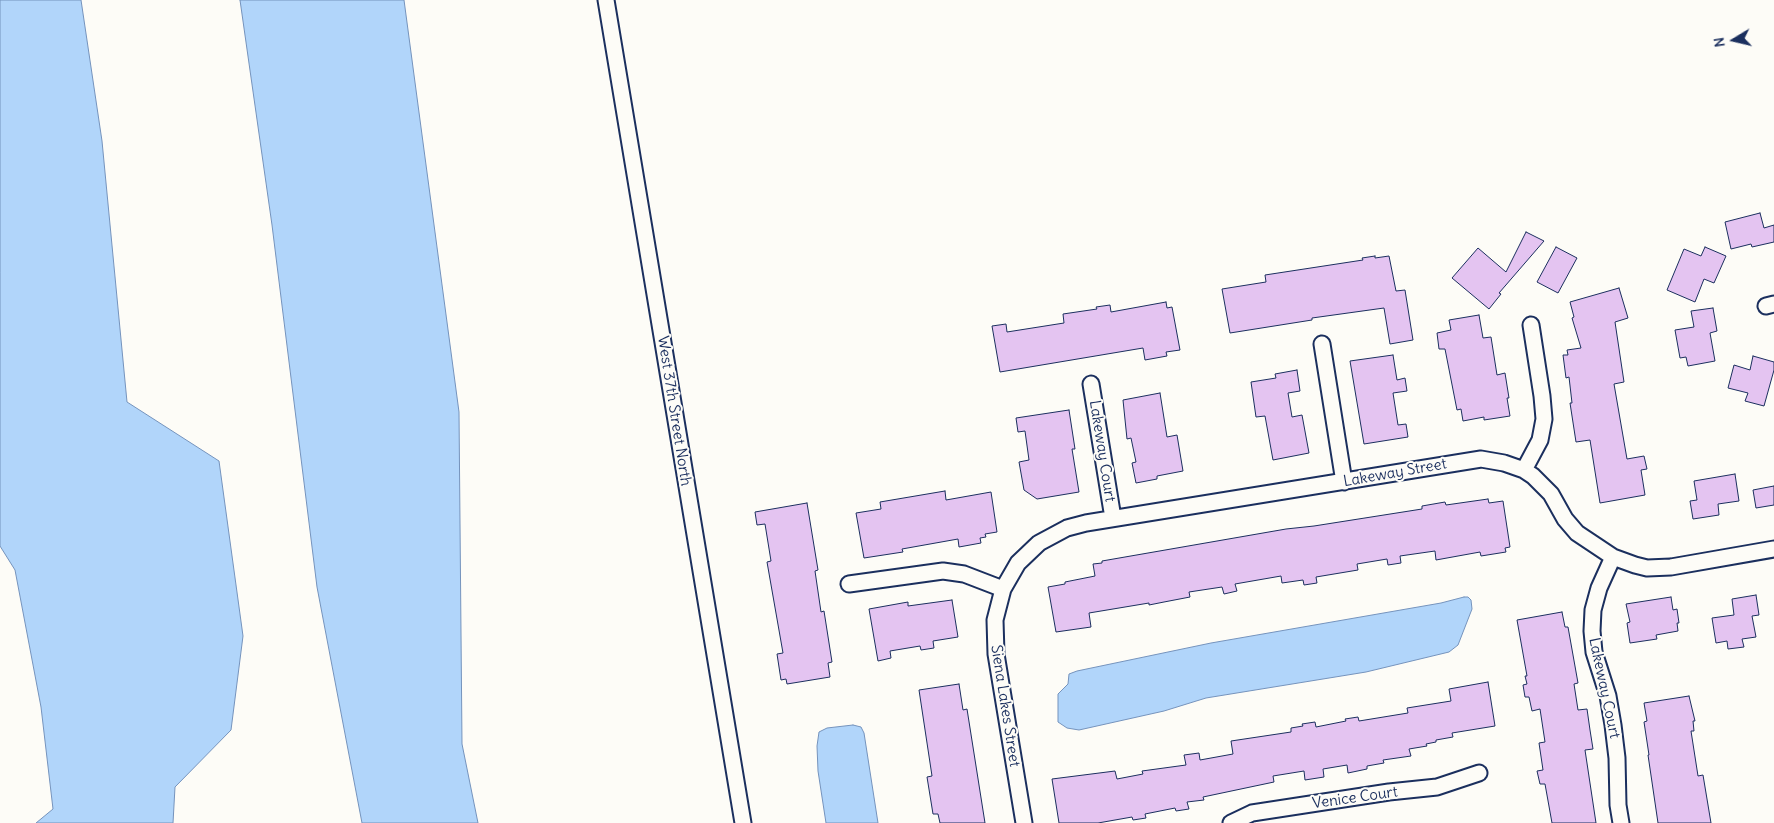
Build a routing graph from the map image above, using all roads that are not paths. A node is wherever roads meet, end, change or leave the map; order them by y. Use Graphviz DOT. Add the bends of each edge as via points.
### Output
graph roads {
  1 [pos="606,0"];
  2 [pos="1531,325"];
  3 [pos="1322,344"];
  4 [pos="1091,384"];
  5 [pos="1524,470"];
  6 [pos="1344,482"];
  7 [pos="1113,518"];
  8 [pos="1774,550"];
  9 [pos="1613,557"];
  10 [pos="849,584"];
  11 [pos="1003,589"];
  12 [pos="1479,773"];
  13 [pos="743,823"];
  14 [pos="1024,823"];
  15 [pos="1231,823"];
  16 [pos="1621,823"];
  1 -- 13 [label="street, West 37th Street North"];
  2 -- 5 [label="street" via="1544,419 1540,440"];
  3 -- 6 [label="street"];
  4 -- 7 [label="street, Lakeway Court"];
  5 -- 6 [label="street, Lakeway Street" via="1481,459"];
  5 -- 9 [label="street, Lakeway Street" via="1543,484 1571,528"];
  6 -- 7 [label="street, Lakeway Street"];
  7 -- 11 [label="street, Lakeway Street" via="1067,528 1039,543 1018,563"];
  8 -- 9 [label="street, Lakeway Street" via="1659,568 1635,565"];
  9 -- 16 [label="street, Lakeway Court" via="1599,588 1592,631 1594,652 1613,725"];
  10 -- 11 [label="street" via="942,571 964,574"];
  11 -- 14 [label="street, Siena Lakes Street" via="995,620 996,654"];
  12 -- 15 [label="street, Venice Court" via="1437,787 1252,813"];
}
